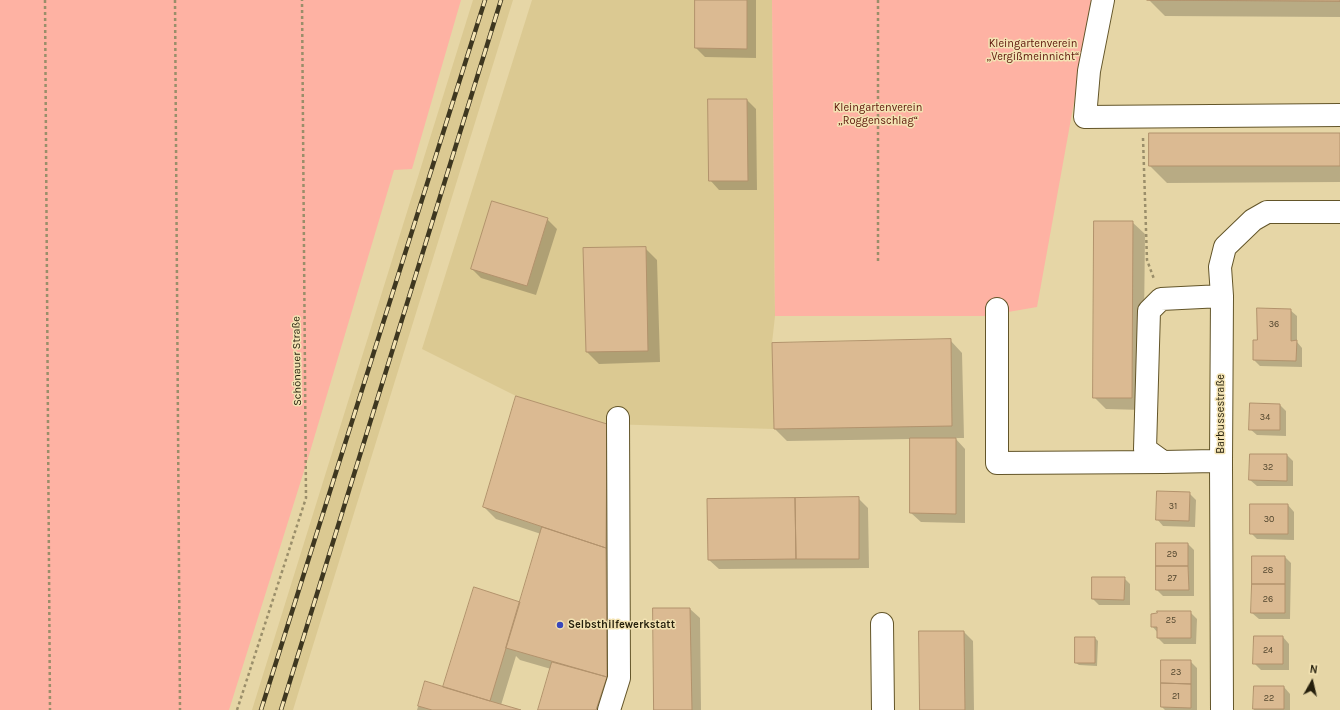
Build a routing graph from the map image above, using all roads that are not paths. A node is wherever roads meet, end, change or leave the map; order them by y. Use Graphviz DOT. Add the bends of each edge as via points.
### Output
graph roads {
  1 [pos="1103,0"];
  2 [pos="1340,115"];
  3 [pos="1340,212"];
  4 [pos="1222,296"];
  5 [pos="997,309"];
  6 [pos="618,418"];
  7 [pos="1163,462"];
  8 [pos="1221,462"];
  9 [pos="882,624"];
  10 [pos="609,710"];
  11 [pos="883,710"];
  12 [pos="1222,710"];
  1 -- 2 [label="street" via="1089,71 1085,117"];
  3 -- 4 [label="street, Barbussestraße" via="1267,212 1253,220 1225,247 1220,267"];
  4 -- 7 [label="street" via="1161,299 1149,311 1145,449"];
  4 -- 8 [label="street, Barbussestraße"];
  5 -- 7 [label="street" via="996,463"];
  6 -- 10 [label="street" via="619,678"];
  7 -- 8 [label="street"];
  8 -- 12 [label="street, Barbussestraße"];
  9 -- 11 [label="street"];
}
